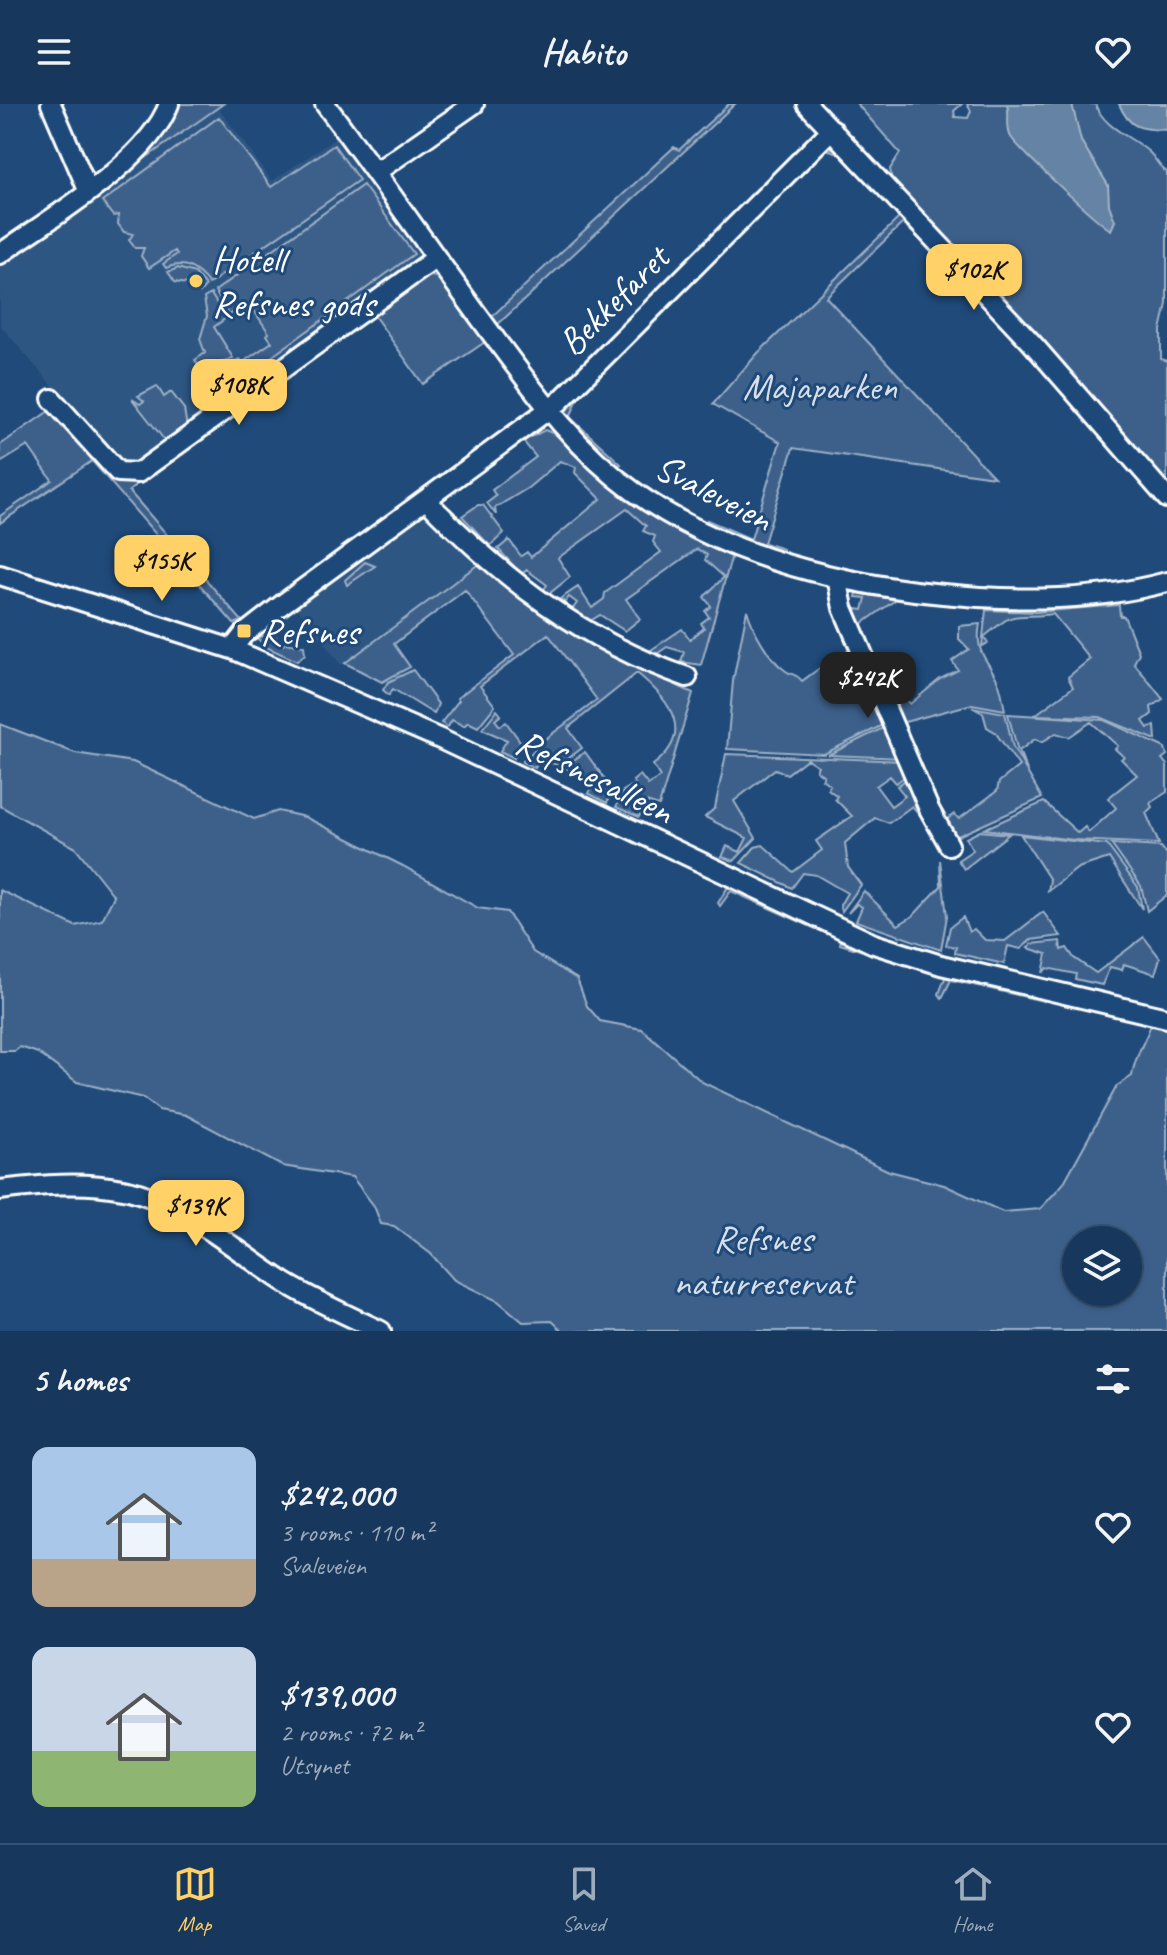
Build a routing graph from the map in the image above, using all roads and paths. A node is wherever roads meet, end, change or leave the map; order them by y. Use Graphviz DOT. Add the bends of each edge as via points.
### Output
graph roads {
  1 [pos="51,104"];
  2 [pos="169,104"];
  3 [pos="325,104"];
  4 [pos="474,104"];
  5 [pos="807,104"];
  6 [pos="832,129"];
  7 [pos="376,172"];
  8 [pos="88,190"];
  9 [pos="0,254"];
  10 [pos="436,258"];
  11 [pos="52,399"];
  12 [pos="548,412"];
  13 [pos="1167,498"];
  14 [pos="427,501"];
  15 [pos="0,575"];
  16 [pos="837,577"];
  17 [pos="1167,582"];
  18 [pos="232,649"];
  19 [pos="687,677"];
  20 [pos="949,845"];
  21 [pos="1167,1018"];
  22 [pos="0,1190"];
  23 [pos="381,1331"];
  1 -- 8 [label="street"];
  2 -- 8 [label="street" via="146,144"];
  3 -- 7 [label="street, Svaleveien"];
  4 -- 7 [label="street"];
  5 -- 6 [label="street"];
  6 -- 12 [label="street, Bekkefaret"];
  6 -- 13 [label="street" via="1031,342"];
  7 -- 10 [label="street, Svaleveien"];
  8 -- 9 [label="street"];
  10 -- 11 [label="street" via="138,473 118,472"];
  10 -- 12 [label="street, Svaleveien"];
  12 -- 14 [label="street, Bekkefaret"];
  12 -- 16 [label="street, Svaleveien" via="630,489 681,521 742,550"];
  14 -- 18 [label="street, Bekkefaret" via="284,603"];
  14 -- 19 [label="street" via="481,556 541,604 614,647"];
  15 -- 18 [label="street, Refsnesalleen"];
  16 -- 17 [label="street, Svaleveien" via="946,594 1039,599 1099,596"];
  16 -- 20 [label="street" via="843,608"];
  18 -- 21 [label="street, Refsnesalleen" via="438,738 853,936 941,965"];
  22 -- 23 [label="street" via="73,1184 141,1194 321,1304"];
}
